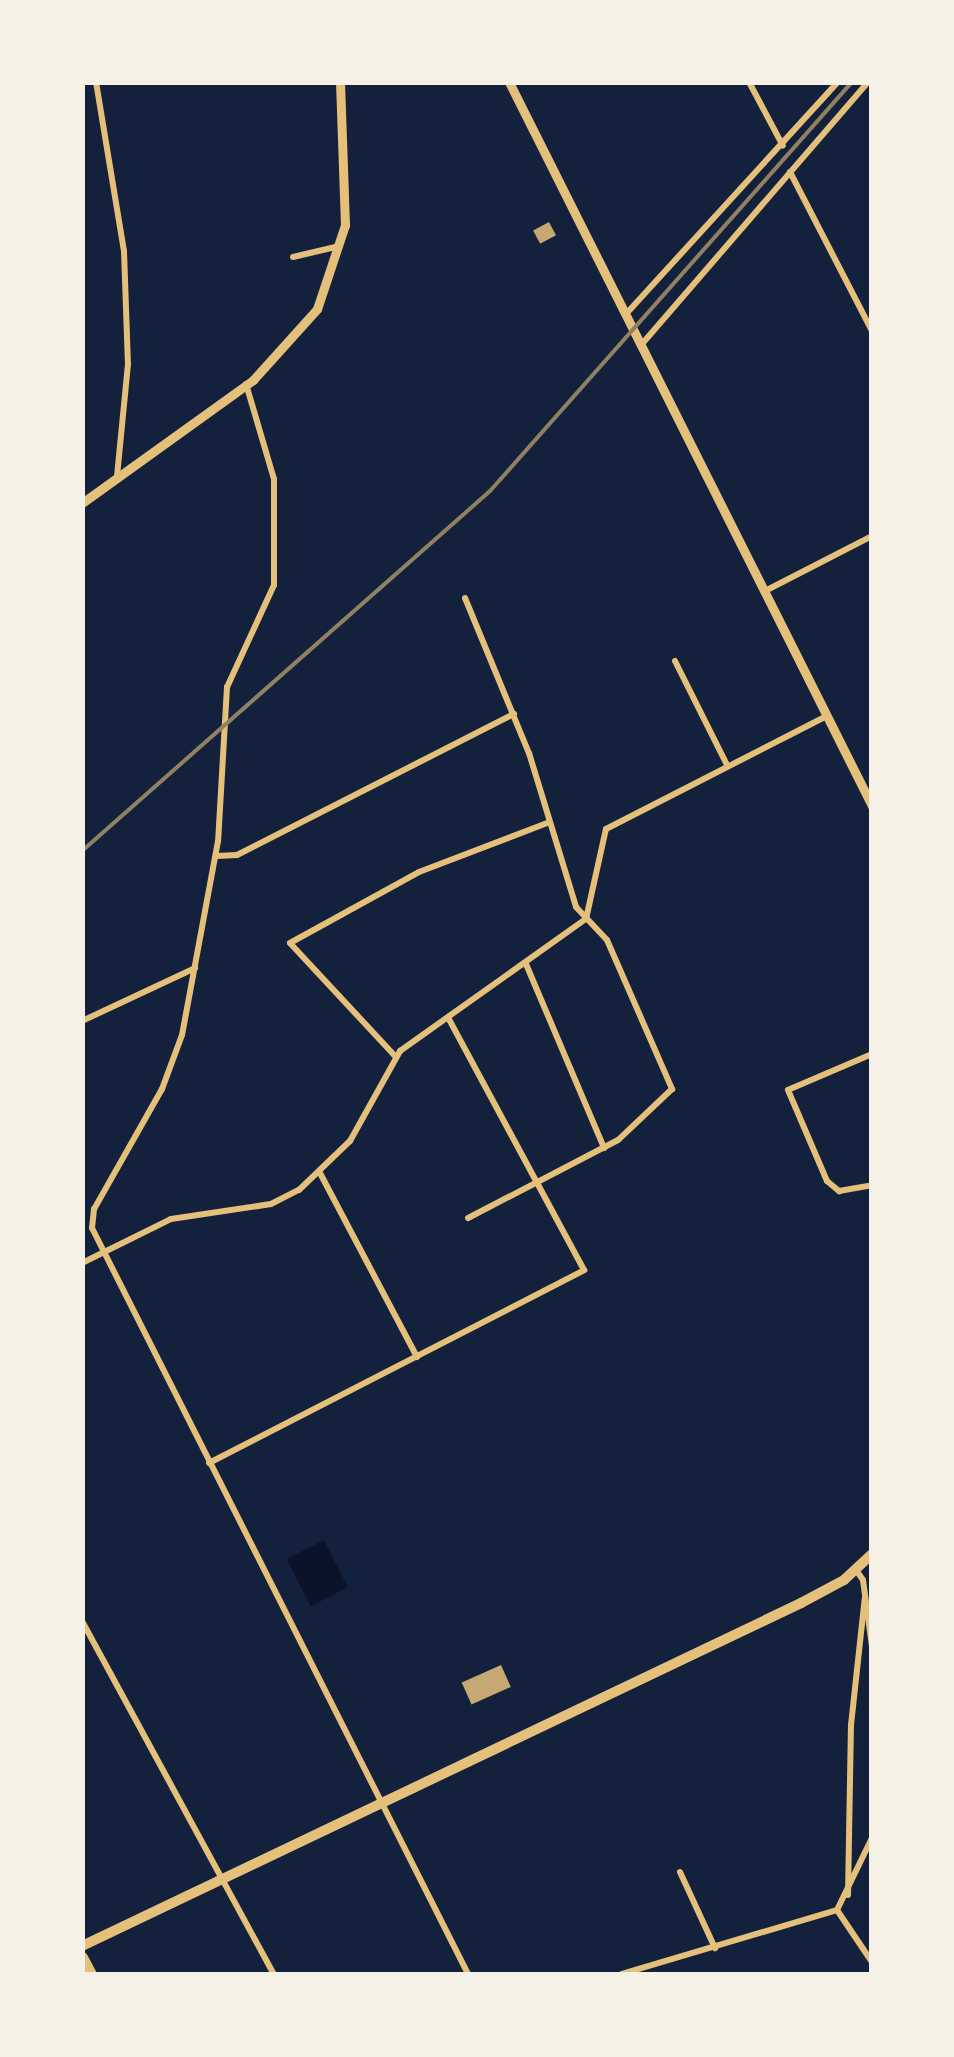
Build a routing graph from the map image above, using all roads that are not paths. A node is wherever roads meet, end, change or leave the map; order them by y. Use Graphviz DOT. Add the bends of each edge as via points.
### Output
graph roads {
  1 [pos="96,82"];
  2 [pos="340,82"];
  3 [pos="509,82"];
  4 [pos="749,82"];
  5 [pos="838,82"];
  6 [pos="868,82"];
  7 [pos="783,146"];
  8 [pos="790,172"];
  9 [pos="341,246"];
  10 [pos="293,257"];
  11 [pos="626,314"];
  12 [pos="872,331"];
  13 [pos="642,344"];
  14 [pos="246,384"];
  15 [pos="117,478"];
  16 [pos="82,503"];
  17 [pos="872,536"];
  18 [pos="765,591"];
  19 [pos="465,598"];
  20 [pos="675,660"];
  21 [pos="514,714"];
  22 [pos="828,715"];
  23 [pos="727,765"];
  24 [pos="872,806"];
  25 [pos="550,822"];
  26 [pos="216,856"];
  27 [pos="586,919"];
  28 [pos="526,964"];
  29 [pos="195,968"];
  30 [pos="448,1017"];
  31 [pos="82,1021"];
  32 [pos="872,1054"];
  33 [pos="395,1056"];
  34 [pos="604,1148"];
  35 [pos="320,1174"];
  36 [pos="538,1182"];
  37 [pos="872,1185"];
  38 [pos="468,1218"];
  39 [pos="100,1256"];
  40 [pos="82,1263"];
  41 [pos="417,1357"];
  42 [pos="209,1463"];
  43 [pos="872,1554"];
  44 [pos="856,1570"];
  45 [pos="865,1597"];
  46 [pos="82,1621"];
  47 [pos="872,1647"];
  48 [pos="377,1800"];
  49 [pos="872,1838"];
  50 [pos="680,1872"];
  51 [pos="224,1876"];
  52 [pos="848,1896"];
  53 [pos="837,1910"];
  54 [pos="82,1946"];
  55 [pos="716,1948"];
  56 [pos="82,1957"];
  57 [pos="872,1962"];
  58 [pos="91,1974"];
  59 [pos="274,1974"];
  60 [pos="468,1974"];
  61 [pos="622,1974"];
  1 -- 15 [label="street" via="124,251 128,380"];
  2 -- 9 [label="street"];
  3 -- 11 [label="street"];
  4 -- 7 [label="street"];
  5 -- 7 [label="street"];
  6 -- 8 [label="street"];
  7 -- 11 [label="street"];
  8 -- 12 [label="street"];
  8 -- 13 [label="street"];
  9 -- 10 [label="street"];
  9 -- 14 [label="street" via="309,322"];
  11 -- 13 [label="street"];
  13 -- 18 [label="street"];
  14 -- 15 [label="street"];
  14 -- 26 [label="street" via="274,479 276,562 272,594 227,687"];
  15 -- 16 [label="street"];
  17 -- 18 [label="street"];
  18 -- 22 [label="street"];
  19 -- 21 [label="street"];
  20 -- 23 [label="street"];
  21 -- 25 [label="street"];
  21 -- 26 [label="street" via="236,855"];
  22 -- 23 [label="street"];
  22 -- 24 [label="street"];
  23 -- 27 [label="street" via="606,829 596,898"];
  25 -- 27 [label="street"];
  25 -- 33 [label="street" via="419,872 290,943"];
  26 -- 29 [label="street"];
  27 -- 28 [label="street"];
  27 -- 34 [label="street" via="608,940 672,1089"];
  28 -- 30 [label="street"];
  28 -- 34 [label="street"];
  29 -- 31 [label="street"];
  29 -- 39 [label="street" via="162,1090 94,1208"];
  30 -- 33 [label="street"];
  30 -- 36 [label="street"];
  32 -- 37 [label="street" via="788,1090 826,1181 839,1191"];
  33 -- 35 [label="street" via="355,1134"];
  34 -- 36 [label="street"];
  35 -- 39 [label="street" via="280,1201 188,1214"];
  35 -- 41 [label="street"];
  36 -- 38 [label="street"];
  36 -- 41 [label="street" via="584,1270"];
  39 -- 40 [label="street"];
  39 -- 42 [label="street"];
  41 -- 42 [label="street"];
  42 -- 48 [label="street"];
  43 -- 44 [label="main road"];
  44 -- 45 [label="street"];
  44 -- 48 [label="main road" via="801,1603"];
  45 -- 47 [label="street"];
  45 -- 52 [label="street" via="850,1725"];
  46 -- 51 [label="street"];
  48 -- 51 [label="main road"];
  48 -- 60 [label="street"];
  49 -- 52 [label="street"];
  50 -- 55 [label="street"];
  51 -- 54 [label="main road"];
  51 -- 59 [label="street"];
  52 -- 53 [label="street"];
  53 -- 55 [label="street"];
  53 -- 57 [label="street"];
  55 -- 61 [label="street"];
  56 -- 58 [label="highway"];
}
